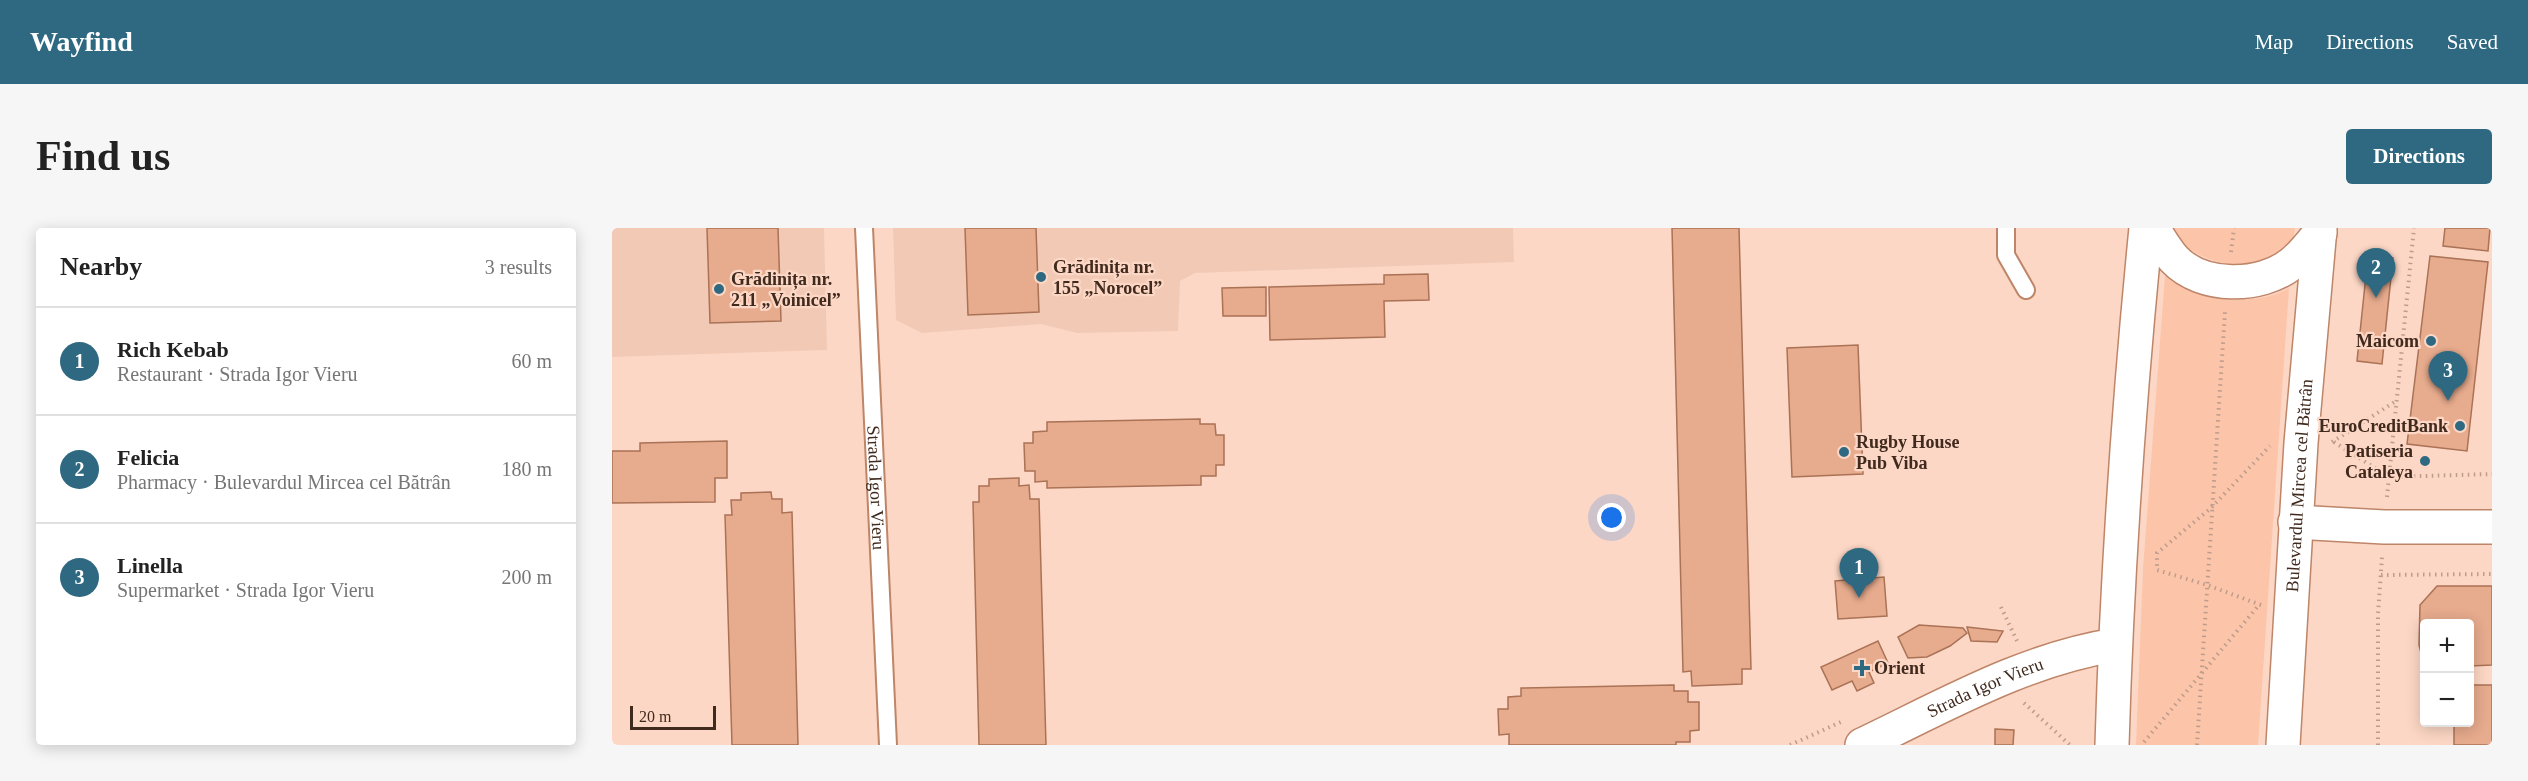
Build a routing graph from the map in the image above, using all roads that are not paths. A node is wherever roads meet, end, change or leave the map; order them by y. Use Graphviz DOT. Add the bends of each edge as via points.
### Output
graph roads {
  1 [pos="864,228"];
  2 [pos="2006,228"];
  3 [pos="2146,228"];
  4 [pos="2153,228"];
  5 [pos="2320,230"];
  6 [pos="2026,290"];
  7 [pos="2295,522"];
  8 [pos="2492,527"];
  9 [pos="2115,645"];
  10 [pos="2290,740"];
  11 [pos="888,745"];
  12 [pos="1862,745"];
  13 [pos="2112,745"];
  1 -- 11 [label="lane, Strada Igor Vieru"];
  2 -- 6 [label="lane" via="2006,255"];
  3 -- 9 [label="main road"];
  4 -- 5 [label="main road" via="2174,260 2200,276 2228,282 2264,279 2291,264"];
  5 -- 7 [label="main road, Bulevardul Mircea cel Bătrân"];
  7 -- 8 [label="main road"];
  7 -- 10 [label="main road, Bulevardul Mircea cel Bătrân" via="2290,609"];
  9 -- 12 [label="main road, Strada Igor Vieru" via="2057,656 2031,666"];
  9 -- 13 [label="main road"];
}
